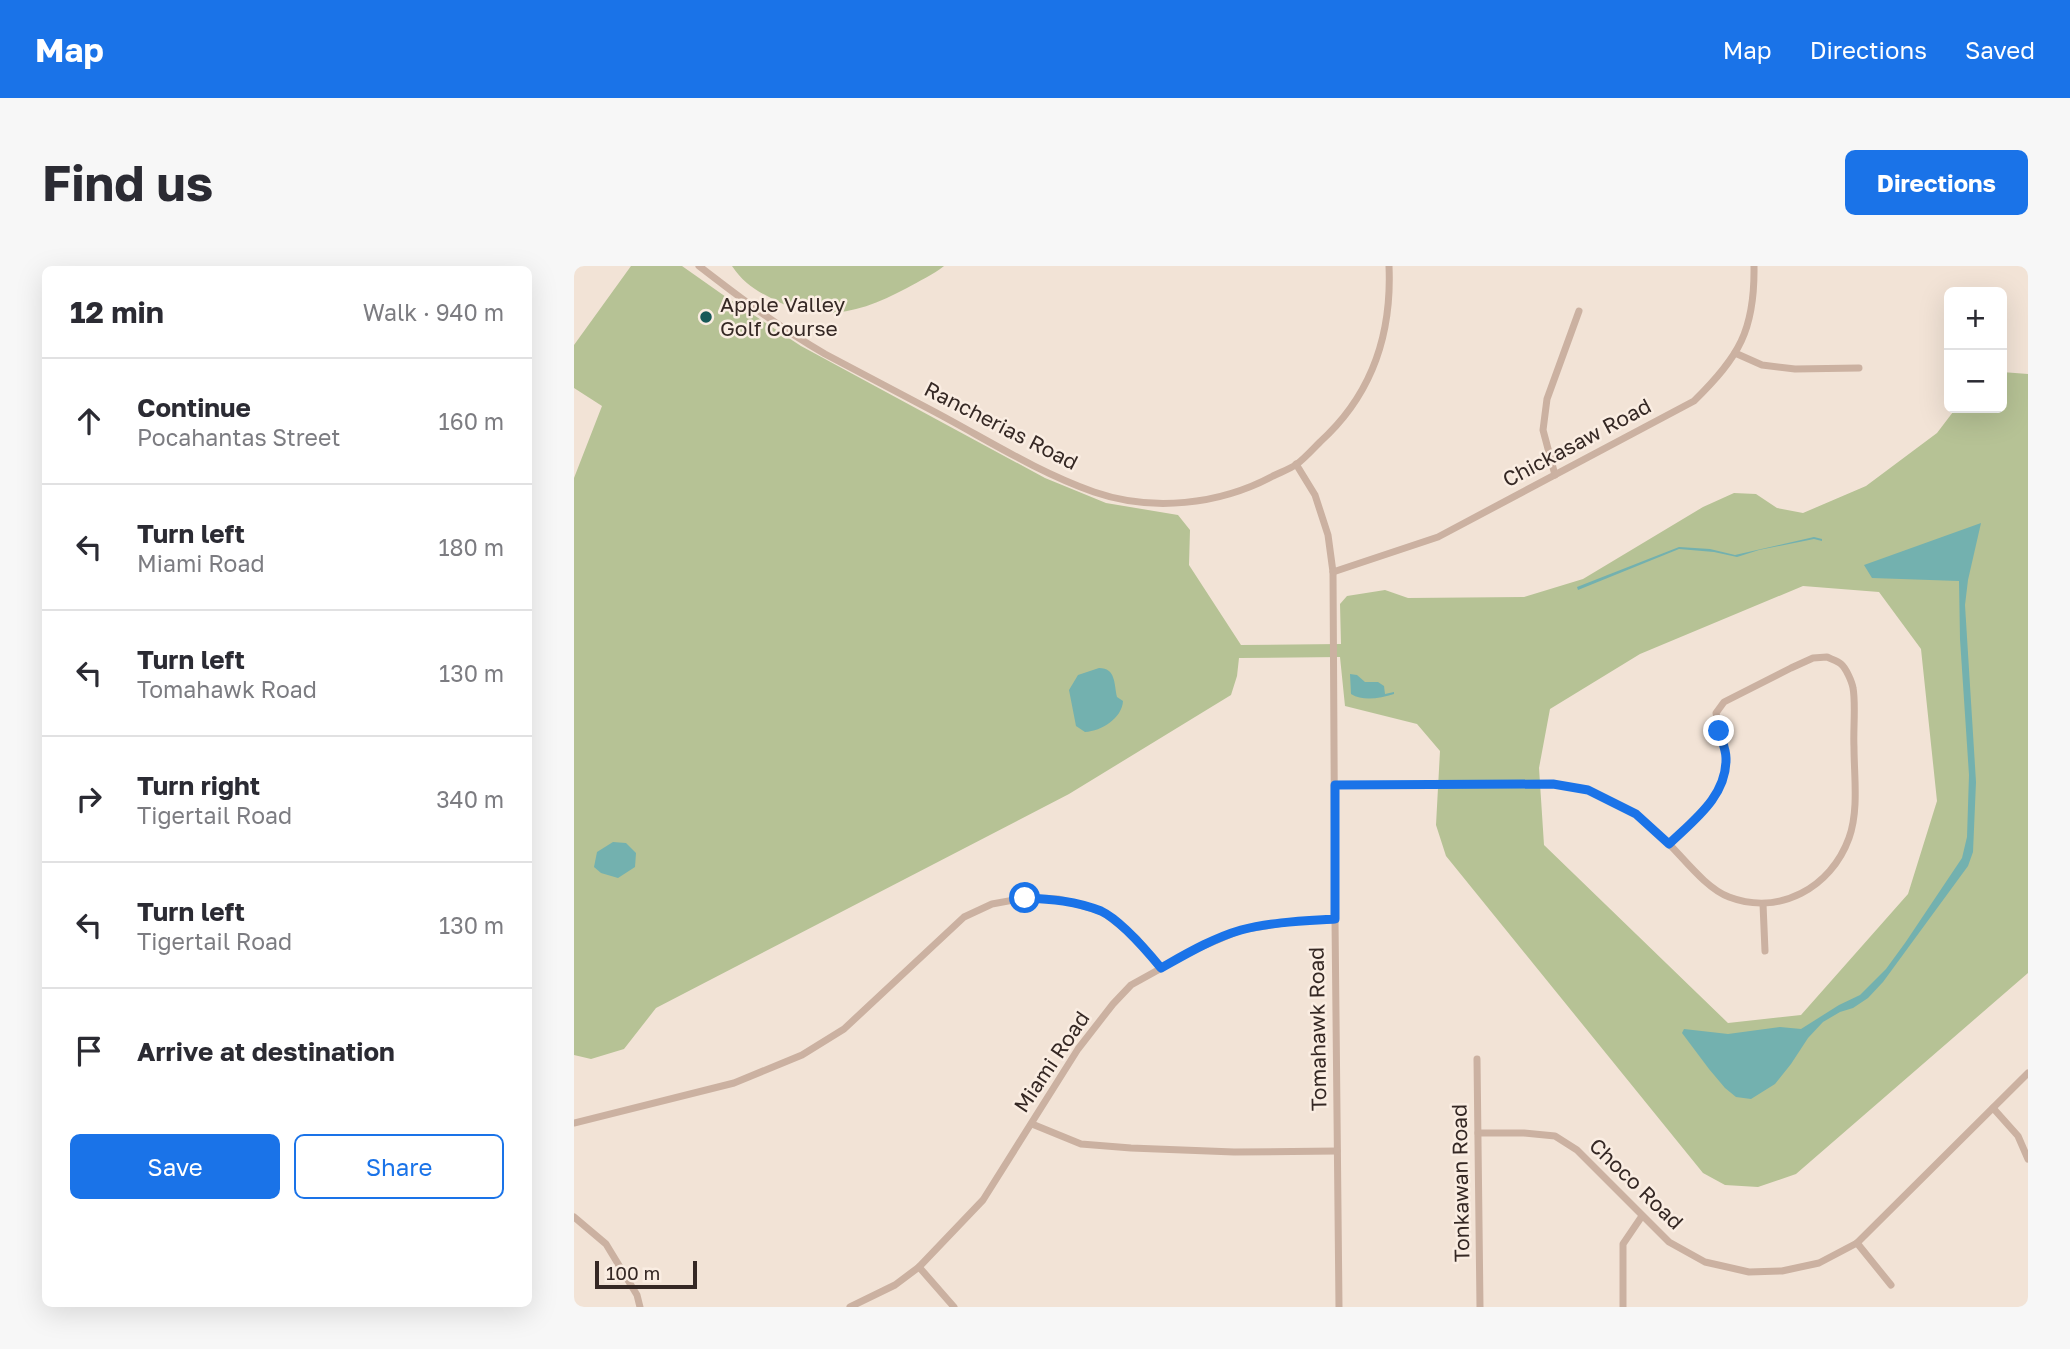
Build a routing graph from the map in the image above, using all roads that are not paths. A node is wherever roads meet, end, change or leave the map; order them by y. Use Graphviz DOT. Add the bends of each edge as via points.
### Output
graph roads {
  1 [pos="699,266"];
  2 [pos="1389,266"];
  3 [pos="1755,266"];
  4 [pos="1579,311"];
  5 [pos="1735,353"];
  6 [pos="1859,368"];
  7 [pos="1296,464"];
  8 [pos="1555,475"];
  9 [pos="1333,572"];
  10 [pos="1335,785"];
  11 [pos="1669,844"];
  12 [pos="1763,904"];
  13 [pos="1335,919"];
  14 [pos="1765,951"];
  15 [pos="1161,968"];
  16 [pos="1477,1059"];
  17 [pos="2028,1073"];
  18 [pos="1993,1108"];
  19 [pos="574,1123"];
  20 [pos="1032,1124"];
  21 [pos="1478,1133"];
  22 [pos="1337,1151"];
  23 [pos="2028,1159"];
  24 [pos="1642,1216"];
  25 [pos="574,1217"];
  26 [pos="1857,1243"];
  27 [pos="919,1267"];
  28 [pos="1891,1285"];
  29 [pos="640,1307"];
  30 [pos="850,1307"];
  31 [pos="954,1307"];
  32 [pos="1339,1307"];
  33 [pos="1480,1307"];
  34 [pos="1623,1307"];
  1 -- 7 [label="street, Rancherias Road" via="823,352 1043,471 1094,492 1135,501 1204,501 1238,492"];
  2 -- 7 [label="street, Rancherias Road" via="1382,344 1371,373 1329,434"];
  3 -- 5 [label="street, Chickasaw Road" via="1755,297"];
  4 -- 8 [label="street" via="1547,399 1543,430"];
  5 -- 6 [label="street" via="1762,365 1795,369"];
  5 -- 8 [label="street, Chickasaw Road" via="1694,401"];
  7 -- 9 [label="street, Tomahawk Road" via="1315,495 1328,535"];
  8 -- 9 [label="street, Chickasaw Road" via="1438,537"];
  9 -- 10 [label="street, Tomahawk Road"];
  10 -- 11 [label="street" via="1553,784 1588,790 1636,814"];
  10 -- 13 [label="street, Tomahawk Road"];
  11 -- 12 [label="street" via="1706,882 1727,896"];
  11 -- 12 [label="street" via="1711,803 1723,779 1726,756 1716,713 1724,702 1813,658 1827,657 1841,664 1853,688 1850,836 1826,876 1809,890"];
  12 -- 14 [label="street"];
  13 -- 15 [label="street, Miami Road" via="1241,930"];
  13 -- 22 [label="street, Tomahawk Road"];
  15 -- 19 [label="street" via="1103,912 1059,899 1025,898 992,904 964,917 844,1029 802,1055 734,1083"];
  15 -- 20 [label="street, Miami Road" via="1131,985 1113,1004 1078,1049"];
  16 -- 21 [label="street, Tonkawan Road"];
  17 -- 18 [label="street, Choco Road"];
  18 -- 23 [label="street" via="2018,1136"];
  18 -- 26 [label="street, Choco Road"];
  20 -- 22 [label="street" via="1082,1144 1234,1152"];
  20 -- 27 [label="street, Miami Road" via="983,1200"];
  21 -- 24 [label="street, Choco Road" via="1555,1136 1577,1150"];
  21 -- 33 [label="street, Tonkawan Road"];
  22 -- 32 [label="street, Tomahawk Road"];
  24 -- 26 [label="street, Choco Road" via="1670,1242 1705,1262 1749,1272 1819,1263"];
  24 -- 34 [label="street" via="1623,1244"];
  25 -- 29 [label="street" via="606,1244"];
  26 -- 28 [label="street"];
  27 -- 30 [label="street, Miami Road" via="895,1285"];
  27 -- 31 [label="street"];
}
